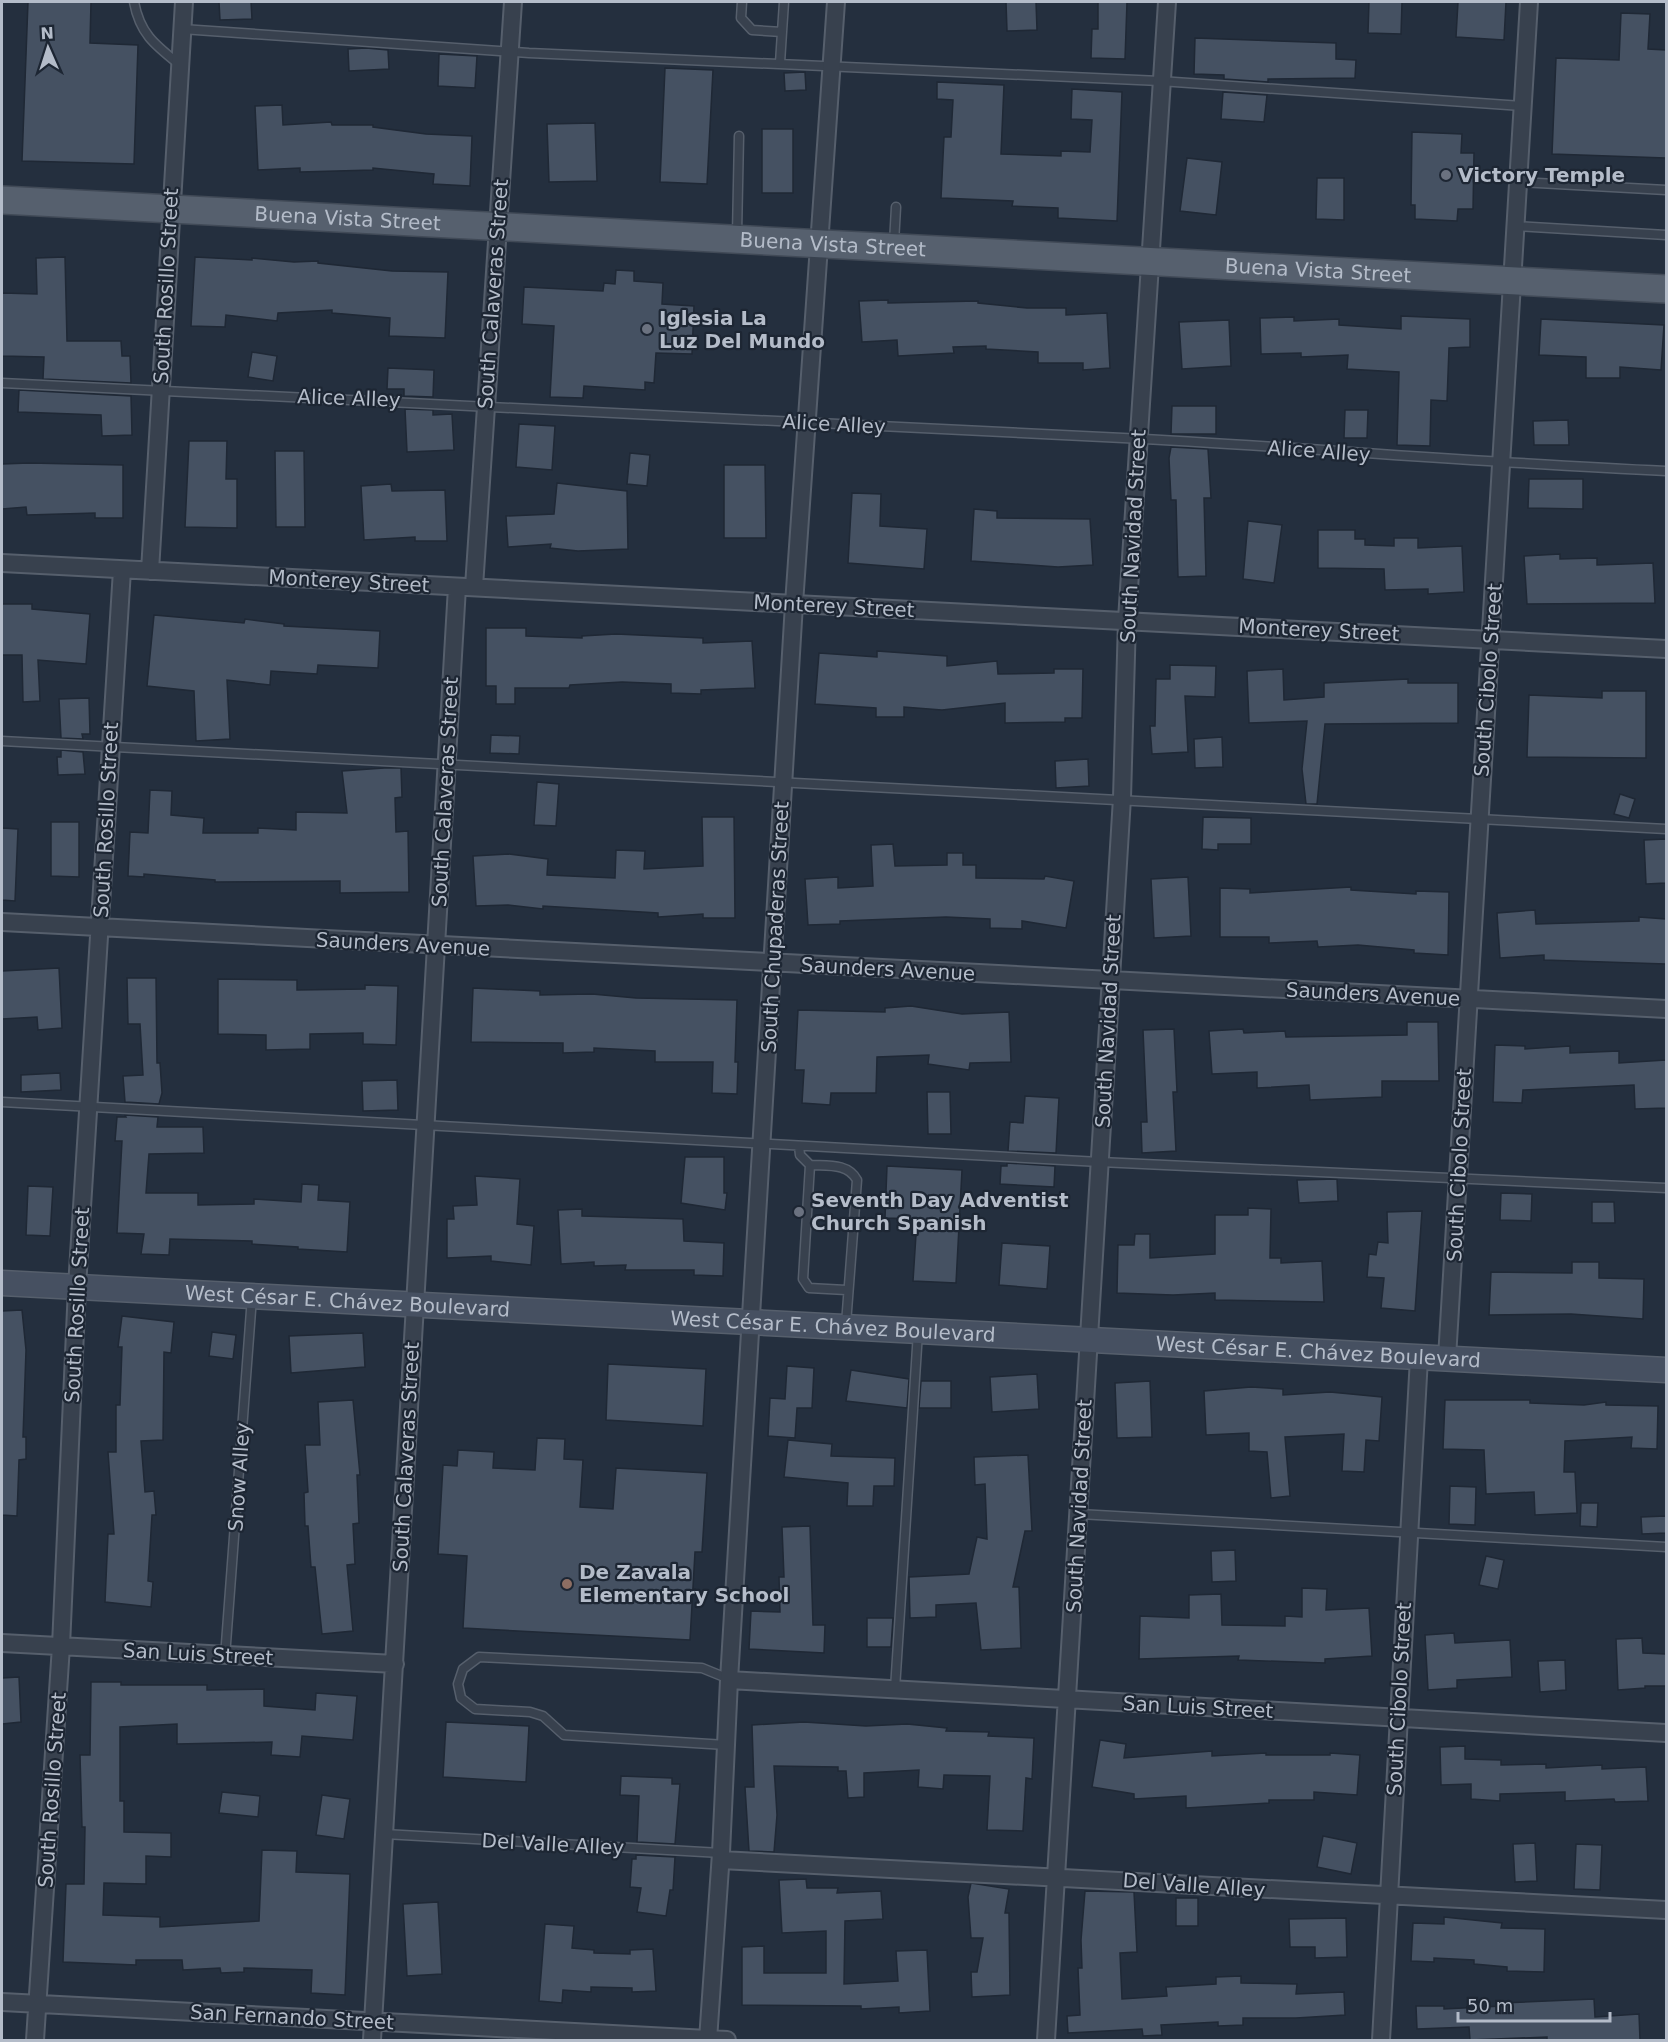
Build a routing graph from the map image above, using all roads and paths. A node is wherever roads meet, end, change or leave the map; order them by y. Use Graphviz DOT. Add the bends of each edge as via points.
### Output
graph roads {
  1 [pos="134,2"];
  2 [pos="184,2"];
  3 [pos="513,2"];
  4 [pos="742,2"];
  5 [pos="784,2"];
  6 [pos="836,2"];
  7 [pos="1167,2"];
  8 [pos="1529,2"];
  9 [pos="182,29"];
  10 [pos="782,32"];
  11 [pos="509,51"];
  12 [pos="780,63"];
  13 [pos="180,65"];
  14 [pos="831,65"];
  15 [pos="1160,81"];
  16 [pos="1522,105"];
  17 [pos="739,136"];
  18 [pos="1518,182"];
  19 [pos="1666,190"];
  20 [pos="2,200"];
  21 [pos="896,207"];
  22 [pos="170,210"];
  23 [pos="1515,226"];
  24 [pos="498,227"];
  25 [pos="1666,235"];
  26 [pos="736,238"];
  27 [pos="819,243"];
  28 [pos="894,247"];
  29 [pos="1149,261"];
  30 [pos="1511,279"];
  31 [pos="1666,289"];
  32 [pos="2,382"];
  33 [pos="159,390"];
  34 [pos="485,404"];
  35 [pos="807,422"];
  36 [pos="1138,439"];
  37 [pos="1502,463"];
  38 [pos="1666,471"];
  39 [pos="2,563"];
  40 [pos="122,570"];
  41 [pos="150,571"];
  42 [pos="457,587"];
  43 [pos="474,587"];
  44 [pos="794,604"];
  45 [pos="1127,620"];
  46 [pos="1490,639"];
  47 [pos="1666,649"];
  48 [pos="2,741"];
  49 [pos="110,745"];
  50 [pos="447,764"];
  51 [pos="783,783"];
  52 [pos="1122,798"];
  53 [pos="1479,819"];
  54 [pos="1666,829"];
  55 [pos="2,922"];
  56 [pos="100,927"];
  57 [pos="436,946"];
  58 [pos="774,963"];
  59 [pos="1111,981"];
  60 [pos="1469,999"];
  61 [pos="1666,1010"];
  62 [pos="2,1102"];
  63 [pos="89,1105"];
  64 [pos="425,1125"];
  65 [pos="763,1144"];
  66 [pos="800,1150"];
  67 [pos="1100,1162"];
  68 [pos="810,1165"];
  69 [pos="1459,1178"];
  70 [pos="1666,1188"];
  71 [pos="2,1283"];
  72 [pos="77,1287"];
  73 [pos="846,1290"];
  74 [pos="252,1297"];
  75 [pos="414,1306"];
  76 [pos="753,1323"];
  77 [pos="846,1328"];
  78 [pos="918,1331"];
  79 [pos="1088,1340"];
  80 [pos="1419,1358"];
  81 [pos="1448,1358"];
  82 [pos="1666,1370"];
  83 [pos="1079,1514"];
  84 [pos="1409,1534"];
  85 [pos="1666,1547"];
  86 [pos="2,1642"];
  87 [pos="61,1646"];
  88 [pos="225,1657"];
  89 [pos="395,1664"];
  90 [pos="729,1680"];
  91 [pos="895,1689"];
  92 [pos="1068,1699"];
  93 [pos="1397,1718"];
  94 [pos="1666,1733"];
  95 [pos="726,1745"];
  96 [pos="384,1834"];
  97 [pos="721,1857"];
  98 [pos="1055,1876"];
  99 [pos="1390,1897"];
  100 [pos="1666,1910"];
  101 [pos="2,2002"];
  102 [pos="38,2004"];
  103 [pos="373,2022"];
  104 [pos="35,2040"];
  105 [pos="372,2040"];
  106 [pos="708,2040"];
  107 [pos="727,2040"];
  108 [pos="1046,2040"];
  109 [pos="1381,2040"];
  1 -- 13 [label="lane" via="138,23 155,45"];
  2 -- 9 [label="street, South Rosillo Street"];
  3 -- 11 [label="street, South Calaveras Street"];
  4 -- 10 [label="lane" via="741,18 746,25 753,30"];
  5 -- 10 [label="lane"];
  6 -- 14 [label="street, South Chupaderas Street"];
  7 -- 15 [label="street, South Navidad Street"];
  8 -- 16 [label="street, South Cibolo Street"];
  9 -- 11 [label="lane"];
  9 -- 13 [label="street, South Rosillo Street"];
  10 -- 12 [label="lane"];
  11 -- 12 [label="lane"];
  11 -- 24 [label="street, South Calaveras Street"];
  12 -- 14 [label="lane"];
  13 -- 22 [label="street, South Rosillo Street"];
  14 -- 15 [label="lane"];
  14 -- 27 [label="street, South Chupaderas Street"];
  15 -- 16 [label="lane"];
  15 -- 29 [label="street, South Navidad Street"];
  16 -- 18 [label="street, South Cibolo Street"];
  17 -- 26 [label="lane"];
  18 -- 19 [label="lane"];
  18 -- 23 [label="street, South Cibolo Street"];
  20 -- 22 [label="main road, Buena Vista Street"];
  21 -- 28 [label="lane"];
  22 -- 24 [label="main road, Buena Vista Street"];
  22 -- 33 [label="street, South Rosillo Street"];
  23 -- 25 [label="lane"];
  23 -- 30 [label="street, South Cibolo Street"];
  24 -- 26 [label="main road, Buena Vista Street"];
  24 -- 34 [label="street, South Calaveras Street"];
  26 -- 27 [label="main road, Buena Vista Street"];
  27 -- 28 [label="main road, Buena Vista Street"];
  27 -- 35 [label="street, South Chupaderas Street"];
  28 -- 29 [label="main road, Buena Vista Street"];
  29 -- 30 [label="main road, Buena Vista Street"];
  29 -- 36 [label="street, South Navidad Street"];
  30 -- 31 [label="main road, Buena Vista Street"];
  30 -- 37 [label="street, South Cibolo Street"];
  32 -- 33 [label="lane, Alice Alley"];
  33 -- 34 [label="lane, Alice Alley"];
  33 -- 41 [label="street, South Rosillo Street"];
  34 -- 35 [label="lane, Alice Alley"];
  34 -- 43 [label="street, South Calaveras Street"];
  35 -- 36 [label="lane, Alice Alley"];
  35 -- 44 [label="street, South Chupaderas Street"];
  36 -- 37 [label="lane, Alice Alley"];
  36 -- 45 [label="street, South Navidad Street"];
  37 -- 38 [label="lane, Alice Alley"];
  37 -- 46 [label="street, South Cibolo Street"];
  39 -- 40 [label="street, Monterey Street"];
  40 -- 41 [label="street, Monterey Street"];
  40 -- 49 [label="street, South Rosillo Street"];
  41 -- 42 [label="street, Monterey Street"];
  42 -- 43 [label="street, Monterey Street"];
  42 -- 50 [label="street, South Calaveras Street"];
  43 -- 44 [label="street, Monterey Street"];
  44 -- 45 [label="street, Monterey Street"];
  44 -- 51 [label="street, South Chupaderas Street"];
  45 -- 46 [label="street, Monterey Street"];
  45 -- 52 [label="street, South Navidad Street"];
  46 -- 47 [label="street, Monterey Street"];
  46 -- 53 [label="street, South Cibolo Street"];
  48 -- 49 [label="lane"];
  49 -- 50 [label="lane"];
  49 -- 56 [label="street, South Rosillo Street"];
  50 -- 51 [label="lane"];
  50 -- 57 [label="street, South Calaveras Street"];
  51 -- 52 [label="lane"];
  51 -- 58 [label="street, South Chupaderas Street"];
  52 -- 53 [label="lane"];
  52 -- 59 [label="street, South Navidad Street"];
  53 -- 54 [label="lane"];
  53 -- 60 [label="street, South Cibolo Street"];
  55 -- 56 [label="street, Saunders Avenue"];
  56 -- 57 [label="street, Saunders Avenue"];
  56 -- 63 [label="street, South Rosillo Street"];
  57 -- 58 [label="street, Saunders Avenue"];
  57 -- 64 [label="street, South Calaveras Street"];
  58 -- 59 [label="street, Saunders Avenue"];
  58 -- 65 [label="street, South Chupaderas Street"];
  59 -- 60 [label="street, Saunders Avenue"];
  59 -- 67 [label="street, South Navidad Street"];
  60 -- 61 [label="street, Saunders Avenue"];
  60 -- 69 [label="street, South Cibolo Street"];
  62 -- 63 [label="lane"];
  63 -- 64 [label="lane"];
  63 -- 72 [label="street, South Rosillo Street"];
  64 -- 65 [label="lane"];
  64 -- 75 [label="street, South Calaveras Street"];
  65 -- 66 [label="lane"];
  65 -- 76 [label="street, South Chupaderas Street"];
  66 -- 67 [label="lane"];
  66 -- 68 [label="lane"];
  67 -- 69 [label="lane"];
  67 -- 79 [label="street, South Navidad Street"];
  68 -- 73 [label="lane" via="803,1280 809,1288"];
  68 -- 73 [label="lane" via="841,1167 852,1171 858,1180 850,1283"];
  69 -- 70 [label="lane"];
  69 -- 81 [label="street, South Cibolo Street"];
  71 -- 72 [label="street, West César E. Chávez Boulevard"];
  72 -- 74 [label="street, West César E. Chávez Boulevard"];
  72 -- 87 [label="street, South Rosillo Street"];
  73 -- 77 [label="lane"];
  74 -- 75 [label="street, West César E. Chávez Boulevard"];
  74 -- 88 [label="lane, Snow Alley"];
  75 -- 76 [label="street, West César E. Chávez Boulevard"];
  75 -- 89 [label="street, South Calaveras Street"];
  76 -- 77 [label="street, West César E. Chávez Boulevard"];
  76 -- 90 [label="street, South Chupaderas Street"];
  77 -- 78 [label="street, West César E. Chávez Boulevard"];
  78 -- 79 [label="street, West César E. Chávez Boulevard"];
  78 -- 91 [label="lane"];
  79 -- 80 [label="street, West César E. Chávez Boulevard"];
  79 -- 83 [label="street, South Navidad Street"];
  80 -- 81 [label="street, West César E. Chávez Boulevard"];
  80 -- 84 [label="street, South Cibolo Street"];
  81 -- 82 [label="street, West César E. Chávez Boulevard"];
  83 -- 84 [label="lane"];
  83 -- 92 [label="street, South Navidad Street"];
  84 -- 85 [label="lane"];
  84 -- 93 [label="street, South Cibolo Street"];
  86 -- 87 [label="street, San Luis Street"];
  87 -- 88 [label="street, San Luis Street"];
  87 -- 102 [label="street, South Rosillo Street"];
  88 -- 89 [label="street, San Luis Street"];
  89 -- 96 [label="street, South Calaveras Street"];
  90 -- 91 [label="street, San Luis Street"];
  90 -- 95 [label="street, South Chupaderas Street"];
  90 -- 95 [label="lane" via="702,1668 479,1657 464,1669 458,1684 461,1698 475,1709 530,1712 543,1716 564,1735"];
  91 -- 92 [label="street, San Luis Street"];
  92 -- 93 [label="street, San Luis Street"];
  92 -- 98 [label="street, South Navidad Street"];
  93 -- 94 [label="street, San Luis Street"];
  93 -- 99 [label="street, South Cibolo Street"];
  95 -- 97 [label="street, South Chupaderas Street"];
  96 -- 97 [label="lane, Del Valle Alley"];
  96 -- 103 [label="street, South Calaveras Street"];
  97 -- 98 [label="street, Del Valle Alley"];
  97 -- 106 [label="street, South Chupaderas Street"];
  98 -- 99 [label="street, Del Valle Alley"];
  98 -- 108 [label="street, South Navidad Street"];
  99 -- 100 [label="street, Del Valle Alley"];
  99 -- 109 [label="street, South Cibolo Street"];
  101 -- 102 [label="street, San Fernando Street"];
  102 -- 103 [label="street, San Fernando Street"];
  102 -- 104 [label="street, South Rosillo Street"];
  103 -- 105 [label="street, South Calaveras Street"];
  103 -- 106 [label="street, San Fernando Street"];
  106 -- 107 [label="street, San Fernando Street"];
}
